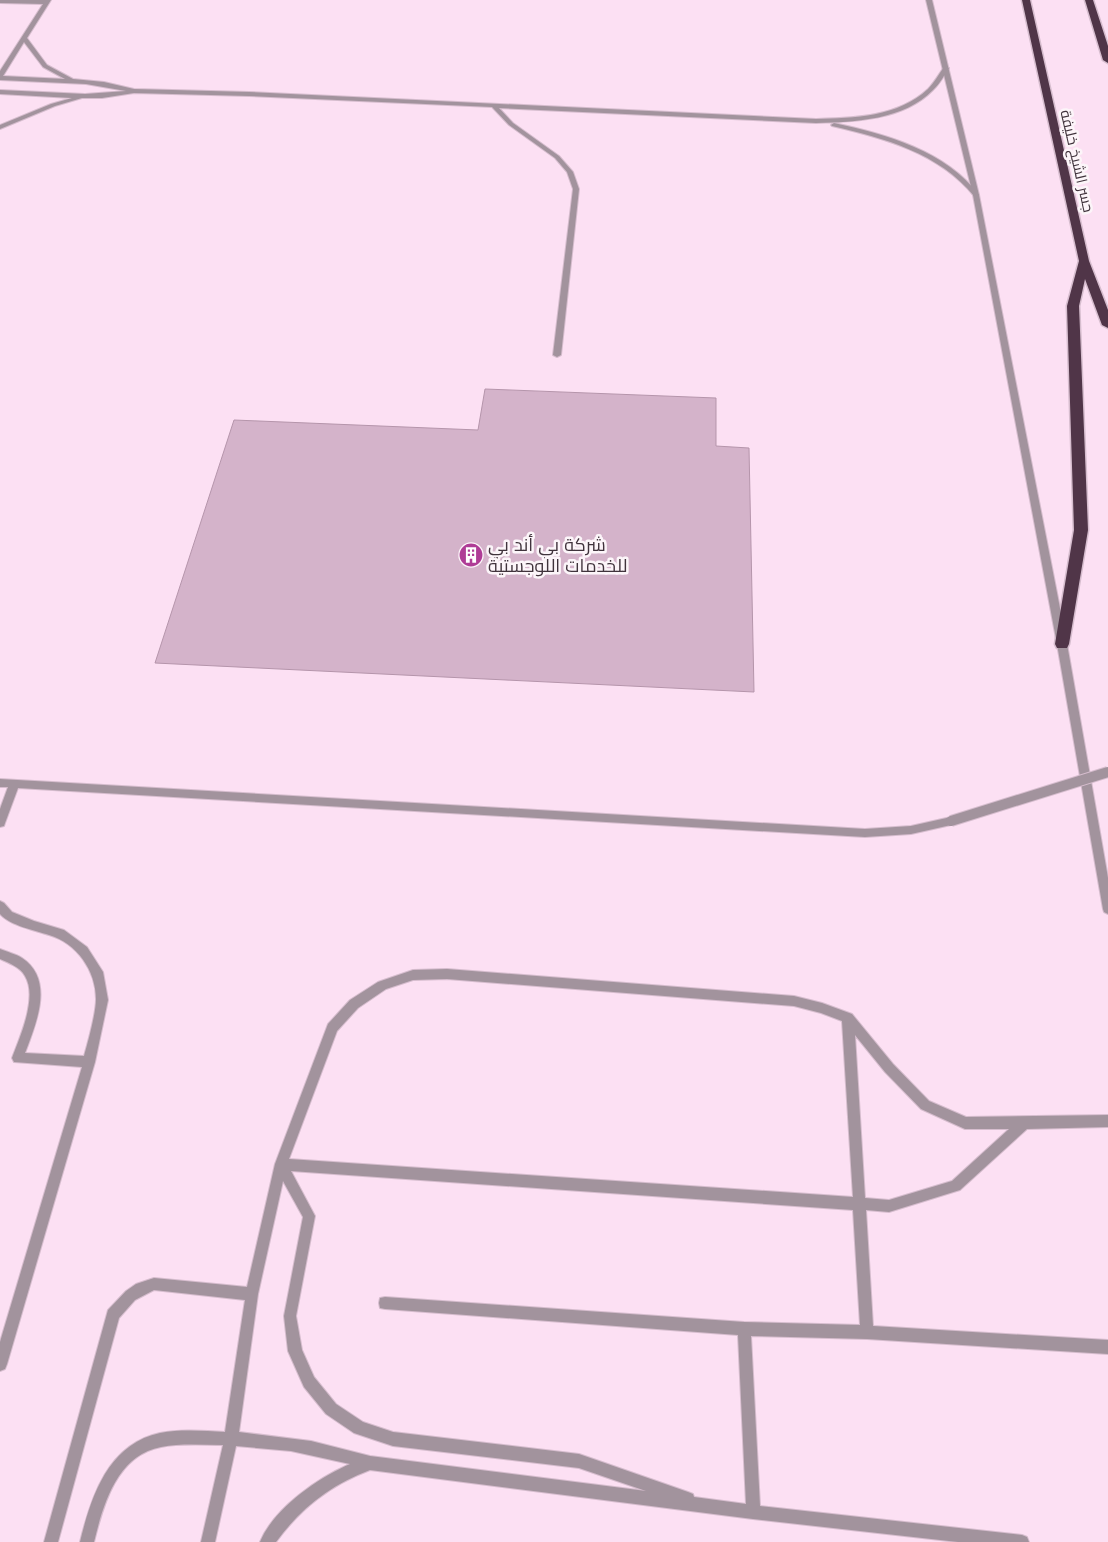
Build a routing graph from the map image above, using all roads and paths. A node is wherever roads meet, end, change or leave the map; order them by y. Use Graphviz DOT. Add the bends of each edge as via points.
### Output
graph roads {
  1 [pos="929,0"];
  2 [pos="1026,0"];
  3 [pos="1089,0"];
  4 [pos="0,1"];
  5 [pos="48,1"];
  6 [pos="24,38"];
  7 [pos="1108,60"];
  8 [pos="946,68"];
  9 [pos="0,77"];
  10 [pos="83,83"];
  11 [pos="134,91"];
  12 [pos="0,92"];
  13 [pos="89,95"];
  14 [pos="495,107"];
  15 [pos="816,121"];
  16 [pos="0,127"];
  17 [pos="976,194"];
  18 [pos="1084,261"];
  19 [pos="1108,325"];
  20 [pos="557,355"];
  21 [pos="1062,644"];
  22 [pos="1108,772"];
  23 [pos="0,783"];
  24 [pos="14,785"];
  25 [pos="0,823"];
  26 [pos="0,906"];
  27 [pos="1108,909"];
  28 [pos="0,954"];
  29 [pos="848,1018"];
  30 [pos="89,1062"];
  31 [pos="1108,1120"];
  32 [pos="1024,1123"];
  33 [pos="281,1164"];
  34 [pos="252,1294"];
  35 [pos="385,1303"];
  36 [pos="744,1329"];
  37 [pos="867,1332"];
  38 [pos="1108,1347"];
  39 [pos="0,1364"];
  40 [pos="230,1439"];
  41 [pos="370,1463"];
  42 [pos="709,1507"];
  43 [pos="753,1512"];
  44 [pos="52,1542"];
  45 [pos="87,1542"];
  46 [pos="208,1542"];
  47 [pos="267,1542"];
  48 [pos="1022,1542"];
  1 -- 8 [label="street"];
  2 -- 18 [label="highway, جسر الشيخ خليفة"];
  3 -- 7 [label="highway"];
  4 -- 5 [label="street"];
  5 -- 6 [label="street"];
  6 -- 9 [label="street"];
  6 -- 10 [label="street" via="45,66 61,76"];
  8 -- 15 [label="street" via="930,91 886,114 853,120"];
  8 -- 17 [label="street"];
  9 -- 10 [label="street"];
  10 -- 11 [label="street"];
  11 -- 13 [label="street" via="119,95"];
  11 -- 14 [label="street"];
  12 -- 13 [label="street"];
  13 -- 16 [label="street" via="53,105"];
  14 -- 15 [label="street"];
  14 -- 20 [label="street" via="511,124 557,157 570,172 576,189"];
  15 -- 17 [label="street" via="852,128 905,146 961,177"];
  17 -- 21 [label="street"];
  18 -- 19 [label="highway, جسر الشيخ خليفة"];
  18 -- 21 [label="highway" via="1073,306 1081,530"];
  21 -- 27 [label="street"];
  22 -- 24 [label="street, bridge" via="951,821 911,830 865,833"];
  23 -- 24 [label="street"];
  24 -- 25 [label="street"];
  26 -- 30 [label="street" via="8,915 60,934 83,950 97,972 102,1000"];
  28 -- 30 [label="street" via="24,966 33,977 37,992 35,1008 18,1058"];
  29 -- 32 [label="street" via="925,1105 965,1123"];
  29 -- 33 [label="street" via="794,1001 447,974 413,975 382,985 354,1004 332,1028"];
  29 -- 37 [label="street"];
  30 -- 39 [label="street"];
  31 -- 32 [label="street"];
  32 -- 33 [label="street" via="956,1186 889,1206"];
  33 -- 34 [label="street"];
  33 -- 42 [label="street" via="309,1216 290,1316 295,1351 309,1382 331,1409 360,1428 393,1438 579,1461"];
  34 -- 40 [label="street"];
  34 -- 44 [label="street" via="154,1284 125,1298 113,1315"];
  35 -- 36 [label="street"];
  36 -- 37 [label="street"];
  36 -- 43 [label="street"];
  37 -- 38 [label="street"];
  40 -- 41 [label="street" via="340,1452"];
  40 -- 45 [label="street" via="166,1439 144,1446 124,1460 108,1480 96,1504"];
  40 -- 46 [label="street"];
  41 -- 42 [label="street"];
  41 -- 47 [label="street" via="343,1472 312,1492 283,1520"];
  42 -- 43 [label="street"];
  43 -- 48 [label="street"];
}
